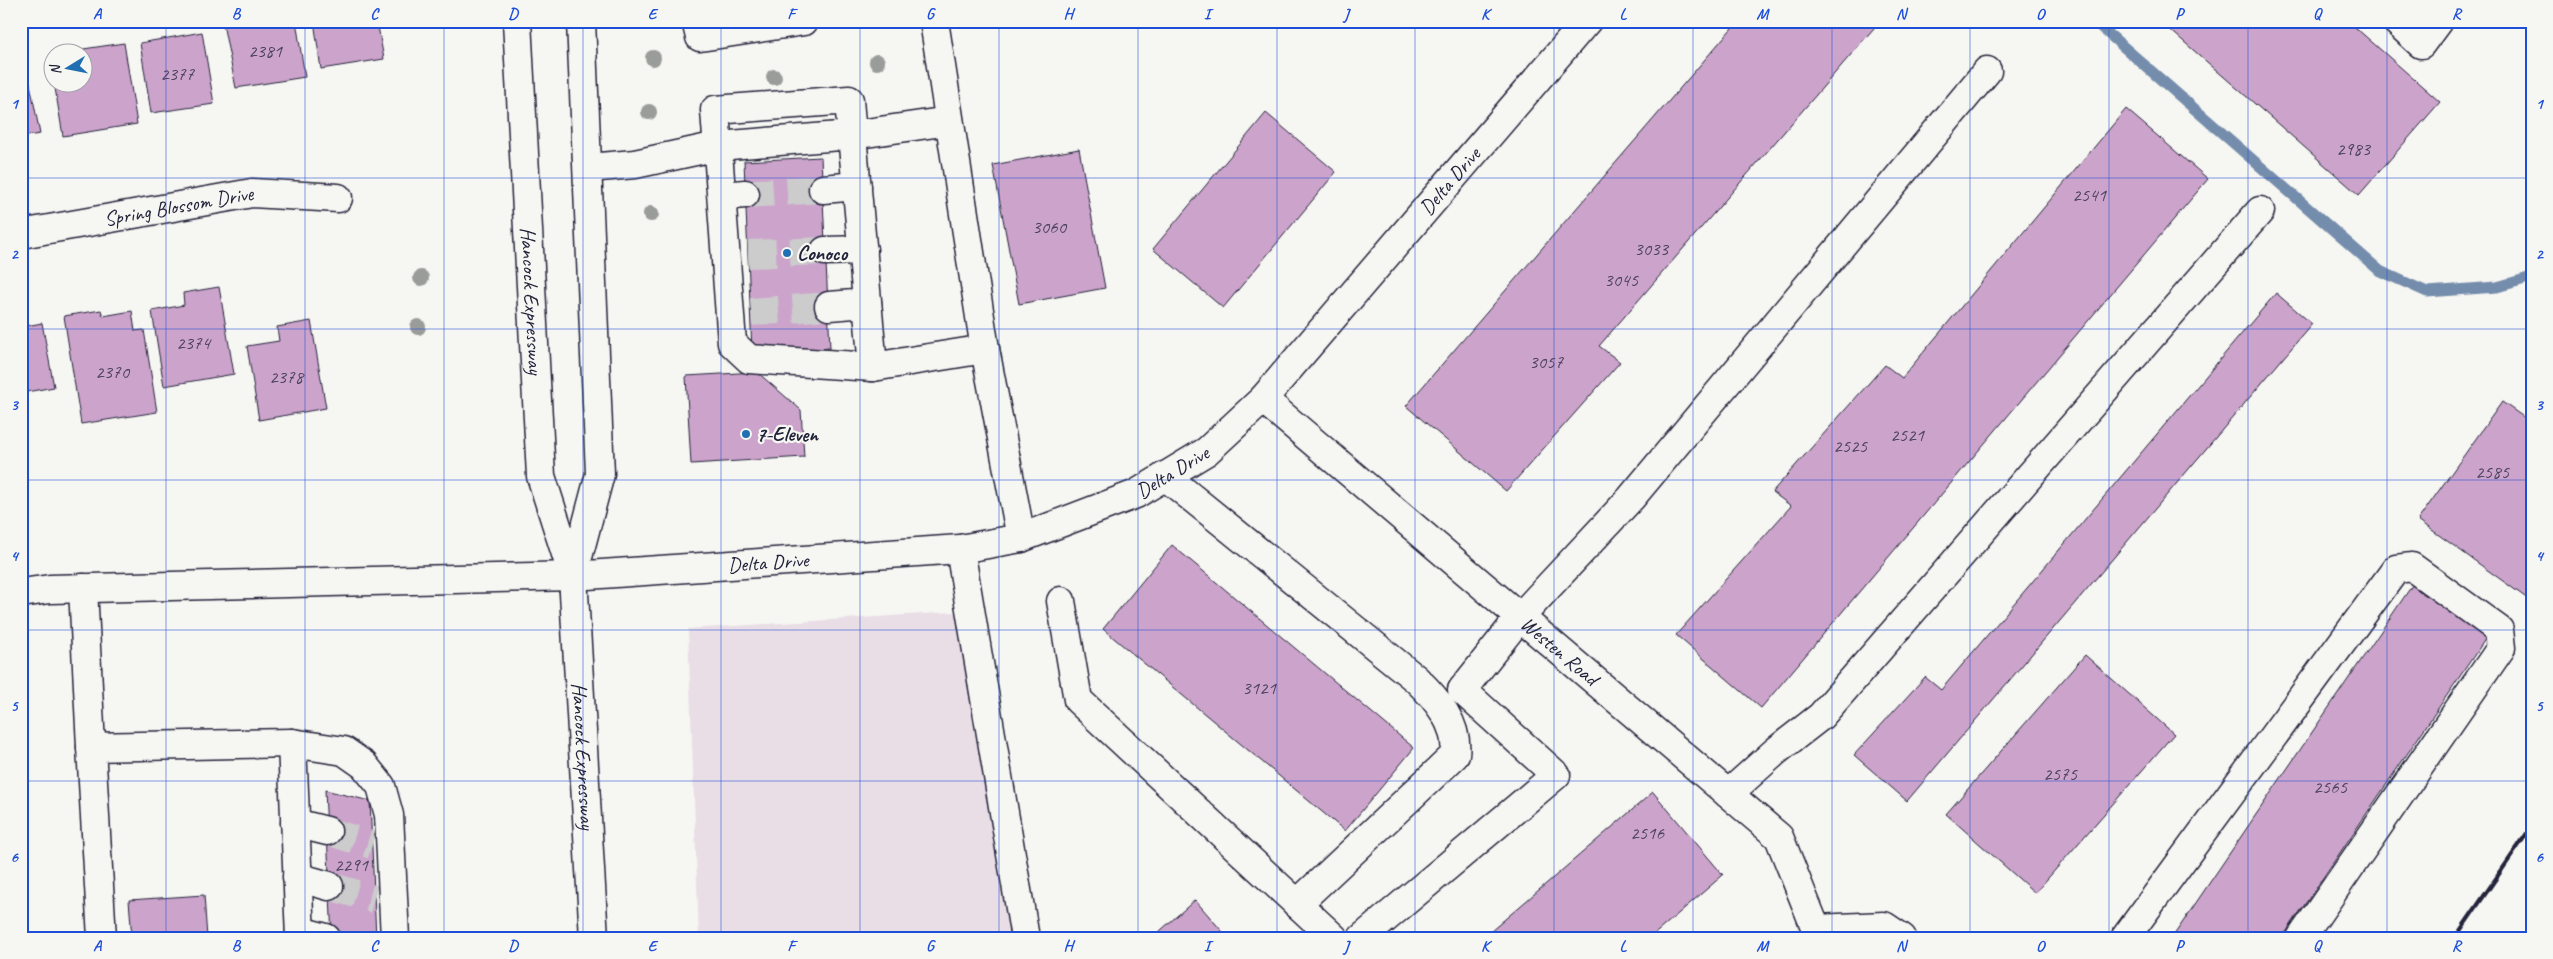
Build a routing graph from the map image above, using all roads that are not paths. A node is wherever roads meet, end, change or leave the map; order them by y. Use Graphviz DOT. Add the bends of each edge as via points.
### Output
graph roads {
  1 [pos="517,21"];
  2 [pos="581,21"];
  3 [pos="696,21"];
  4 [pos="934,21"];
  5 [pos="1587,21"];
  6 [pos="2396,21"];
  7 [pos="2438,21"];
  8 [pos="795,22"];
  9 [pos="750,25"];
  10 [pos="721,28"];
  11 [pos="1987,71"];
  12 [pos="949,121"];
  13 [pos="852,135"];
  14 [pos="718,146"];
  15 [pos="588,168"];
  16 [pos="857,186"];
  17 [pos="823,189"];
  18 [pos="338,198"];
  19 [pos="2260,211"];
  20 [pos="21,234"];
  21 [pos="863,250"];
  22 [pos="825,251"];
  23 [pos="867,303"];
  24 [pos="829,306"];
  25 [pos="985,348"];
  26 [pos="873,367"];
  27 [pos="1263,399"];
  28 [pos="1164,476"];
  29 [pos="1021,538"];
  30 [pos="960,549"];
  31 [pos="573,576"];
  32 [pos="83,588"];
  33 [pos="21,594"];
  34 [pos="1061,601"];
  35 [pos="1520,616"];
  36 [pos="292,743"];
  37 [pos="91,747"];
  38 [pos="1728,794"];
  39 [pos="295,823"];
  40 [pos="327,831"];
  41 [pos="297,877"];
  42 [pos="329,886"];
  43 [pos="1298,904"];
  44 [pos="300,934"];
  45 [pos="102,938"];
  46 [pos="326,938"];
  47 [pos="395,938"];
  48 [pos="594,938"];
  49 [pos="1025,938"];
  50 [pos="1334,938"];
  51 [pos="1362,938"];
  52 [pos="1902,938"];
  53 [pos="2125,938"];
  54 [pos="2301,938"];
  1 -- 31 [label="main road, Hancock Expressway" via="541,476"];
  2 -- 15 [label="main road, Hancock Expressway"];
  3 -- 10 [label="main road" via="700,38"];
  4 -- 12 [label="main road"];
  5 -- 27 [label="main road, Delta Drive"];
  6 -- 7 [label="main road" via="2421,44"];
  8 -- 9 [label="main road"];
  9 -- 10 [label="main road"];
  11 -- 35 [label="main road" via="1632,498"];
  12 -- 13 [label="main road"];
  12 -- 25 [label="main road"];
  13 -- 14 [label="main road"];
  13 -- 14 [label="main road" via="849,100 715,110"];
  13 -- 16 [label="main road"];
  14 -- 15 [label="main road" via="635,164"];
  14 -- 26 [label="main road" via="733,195 740,312 732,343 749,359"];
  15 -- 31 [label="main road, Hancock Expressway" via="600,474"];
  16 -- 17 [label="main road"];
  16 -- 21 [label="main road"];
  18 -- 20 [label="main road, Spring Blossom Drive" via="252,193"];
  19 -- 38 [label="main road" via="1821,716"];
  21 -- 22 [label="main road"];
  21 -- 23 [label="main road"];
  23 -- 24 [label="main road"];
  23 -- 26 [label="main road"];
  25 -- 26 [label="main road"];
  25 -- 29 [label="main road"];
  27 -- 28 [label="main road, Delta Drive" via="1207,451"];
  27 -- 35 [label="main road, Westen Road"];
  28 -- 29 [label="main road, Delta Drive" via="1136,494"];
  28 -- 43 [label="main road" via="1416,679 1435,697 1457,740 1455,755"];
  29 -- 30 [label="main road, Delta Drive"];
  30 -- 31 [label="main road, Delta Drive"];
  30 -- 49 [label="main road"];
  31 -- 32 [label="main road, Delta Drive"];
  31 -- 48 [label="main road, Hancock Expressway"];
  32 -- 33 [label="main road, Delta Drive"];
  32 -- 37 [label="main road"];
  34 -- 43 [label="main road" via="1078,700"];
  35 -- 38 [label="main road, Westen Road"];
  35 -- 51 [label="main road" via="1462,690 1556,775"];
  36 -- 37 [label="main road"];
  36 -- 39 [label="main road"];
  36 -- 47 [label="main road" via="344,752 364,765 381,786 389,814 381,848 384,901"];
  37 -- 45 [label="main road"];
  38 -- 52 [label="main road, Westen Road" via="1780,837 1816,929 1884,926"];
  39 -- 40 [label="main road"];
  39 -- 41 [label="main road"];
  41 -- 42 [label="main road"];
  41 -- 44 [label="main road"];
  43 -- 50 [label="main road"];
  44 -- 46 [label="main road"];
  53 -- 54 [label="main road" via="2396,568 2412,567 2499,630 2501,648"];
}
